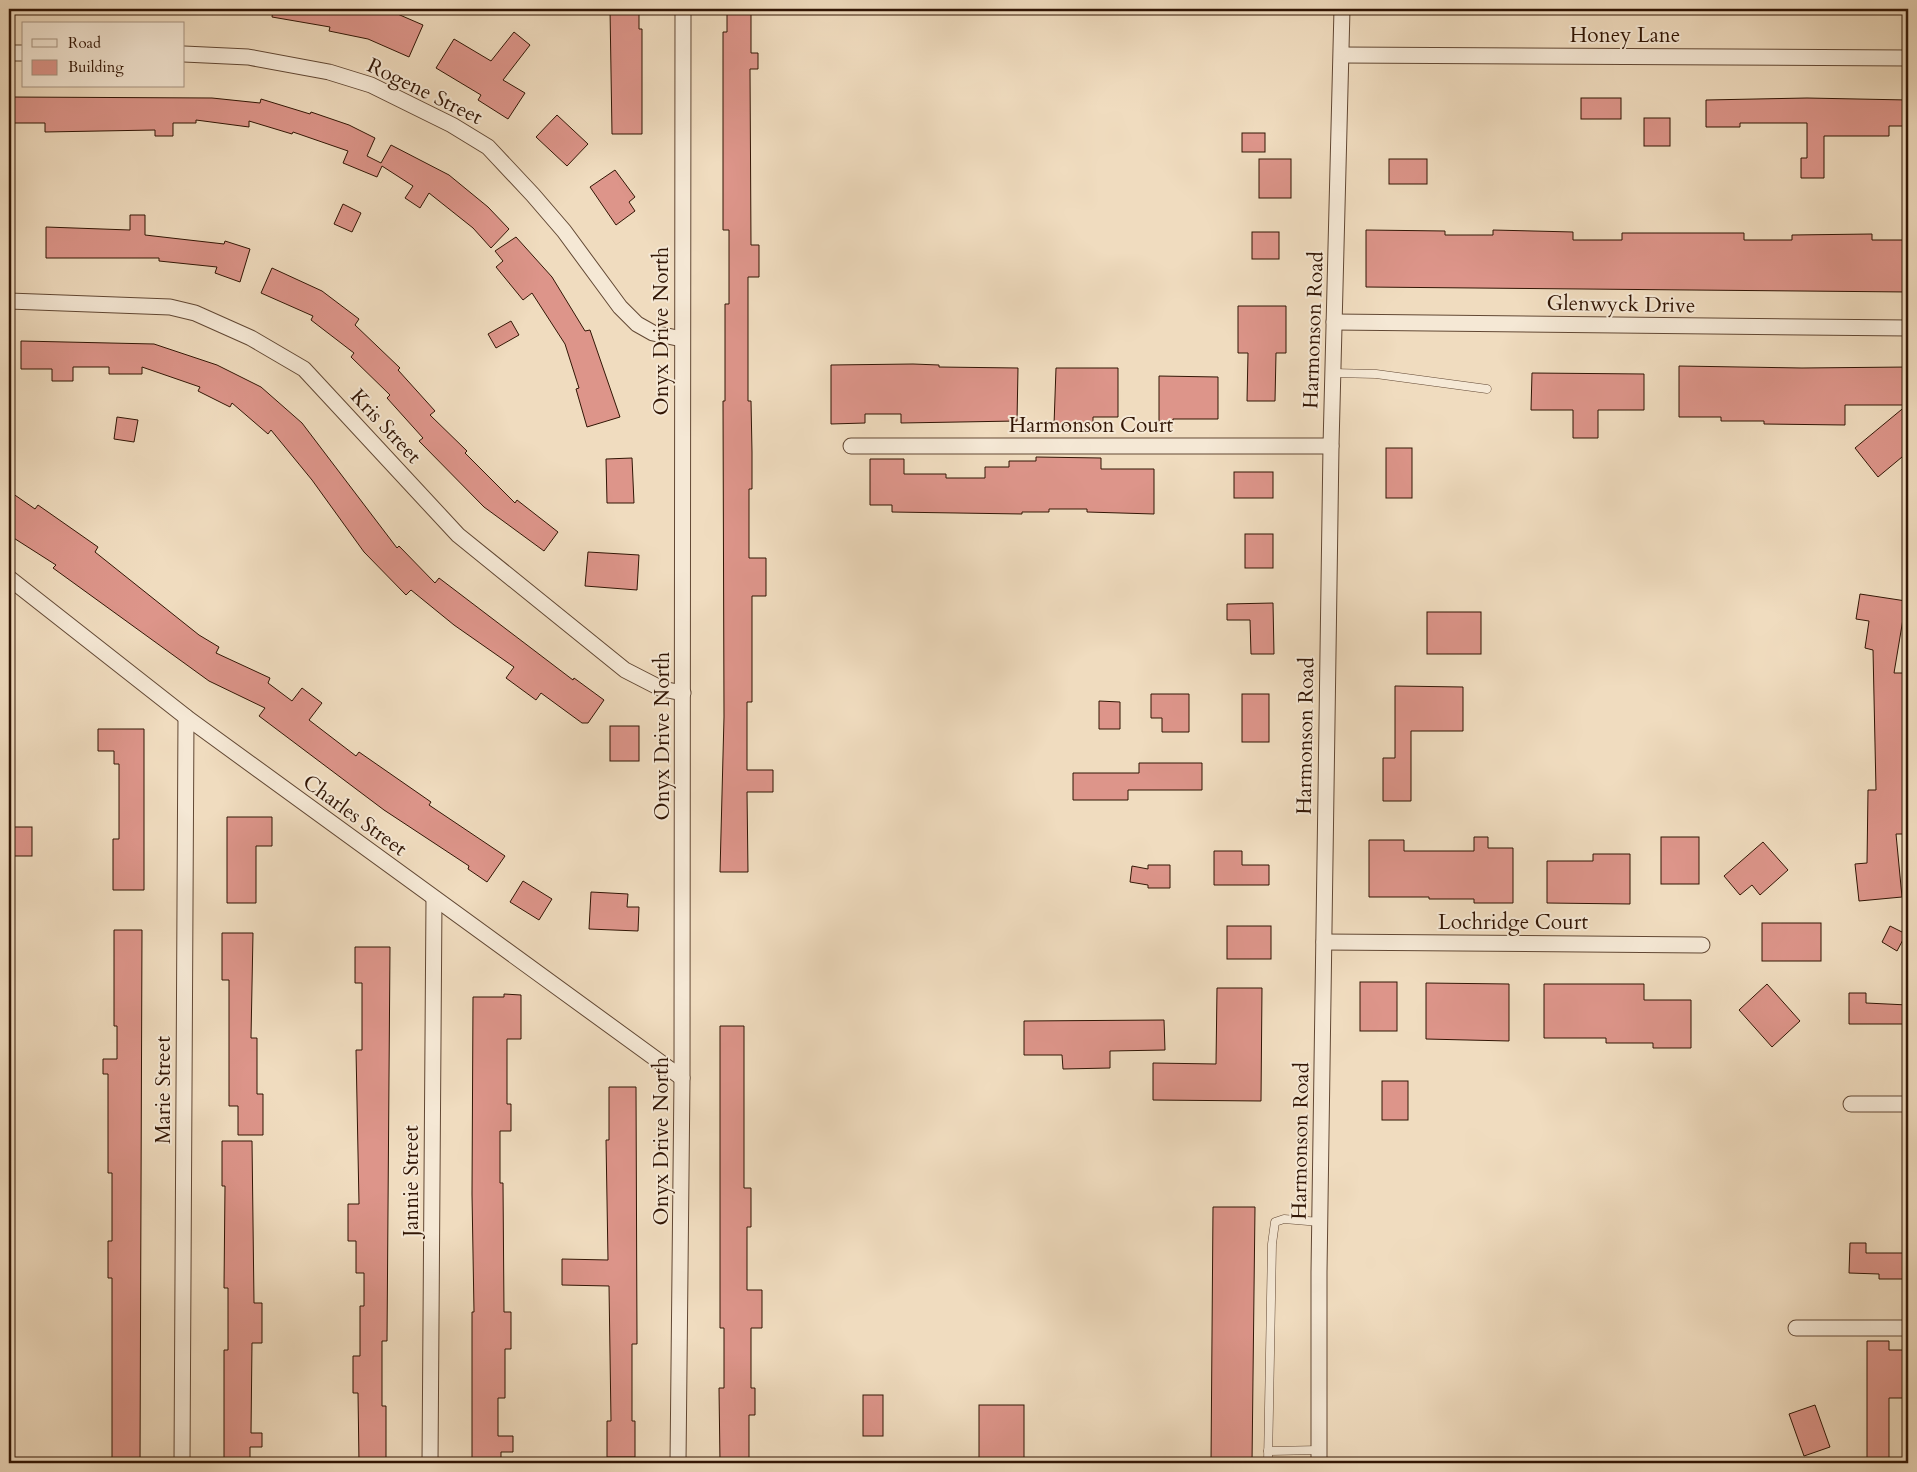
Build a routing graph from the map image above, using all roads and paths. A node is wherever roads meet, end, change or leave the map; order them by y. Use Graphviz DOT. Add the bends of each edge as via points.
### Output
graph roads {
  1 [pos="683,9"];
  2 [pos="1342,9"];
  3 [pos="9,53"];
  4 [pos="22,53"];
  5 [pos="185,54"];
  6 [pos="1342,55"];
  7 [pos="1908,58"];
  8 [pos="9,301"];
  9 [pos="1334,322"];
  10 [pos="1908,328"];
  11 [pos="682,339"];
  12 [pos="1333,373"];
  13 [pos="1487,389"];
  14 [pos="852,446"];
  15 [pos="1330,446"];
  16 [pos="9,578"];
  17 [pos="683,693"];
  18 [pos="186,717"];
  19 [pos="434,900"];
  20 [pos="1324,942"];
  21 [pos="1702,945"];
  22 [pos="682,1078"];
  23 [pos="1851,1104"];
  24 [pos="1908,1104"];
  25 [pos="1320,1222"];
  26 [pos="1796,1328"];
  27 [pos="1908,1328"];
  28 [pos="1268,1450"];
  29 [pos="1319,1456"];
  30 [pos="182,1463"];
  31 [pos="430,1463"];
  32 [pos="678,1463"];
  33 [pos="1268,1463"];
  1 -- 11 [label="street, Onyx Drive North"];
  2 -- 6 [label="street, Harmonson Road"];
  3 -- 4 [label="street"];
  5 -- 11 [label="street, Rogene Street" via="248,57 329,72 371,86 452,125 488,147 533,195 620,307 637,324 653,333"];
  6 -- 7 [label="street, Honey Lane"];
  6 -- 9 [label="street, Harmonson Road"];
  8 -- 17 [label="street, Kris Street" via="170,307 195,313 251,338 304,369 458,535 626,670 662,689"];
  9 -- 10 [label="street, Glenwyck Drive"];
  9 -- 12 [label="street, Harmonson Road"];
  11 -- 17 [label="street, Onyx Drive North"];
  12 -- 13 [label="lane" via="1376,374"];
  12 -- 15 [label="street, Harmonson Road"];
  14 -- 15 [label="street, Harmonson Court"];
  15 -- 20 [label="street, Harmonson Road"];
  16 -- 18 [label="street, Charles Street"];
  17 -- 22 [label="street, Onyx Drive North"];
  18 -- 19 [label="street, Charles Street"];
  18 -- 30 [label="street, Marie Street"];
  19 -- 22 [label="street, Charles Street"];
  19 -- 31 [label="street, Jannie Street"];
  20 -- 21 [label="street, Lochridge Court"];
  20 -- 25 [label="street, Harmonson Road"];
  22 -- 32 [label="street, Onyx Drive North"];
  23 -- 24 [label="street"];
  25 -- 28 [label="lane" via="1284,1218 1275,1222"];
  25 -- 29 [label="street, Harmonson Road"];
  26 -- 27 [label="street"];
  28 -- 29 [label="lane"];
  28 -- 33 [label="lane"];
}
